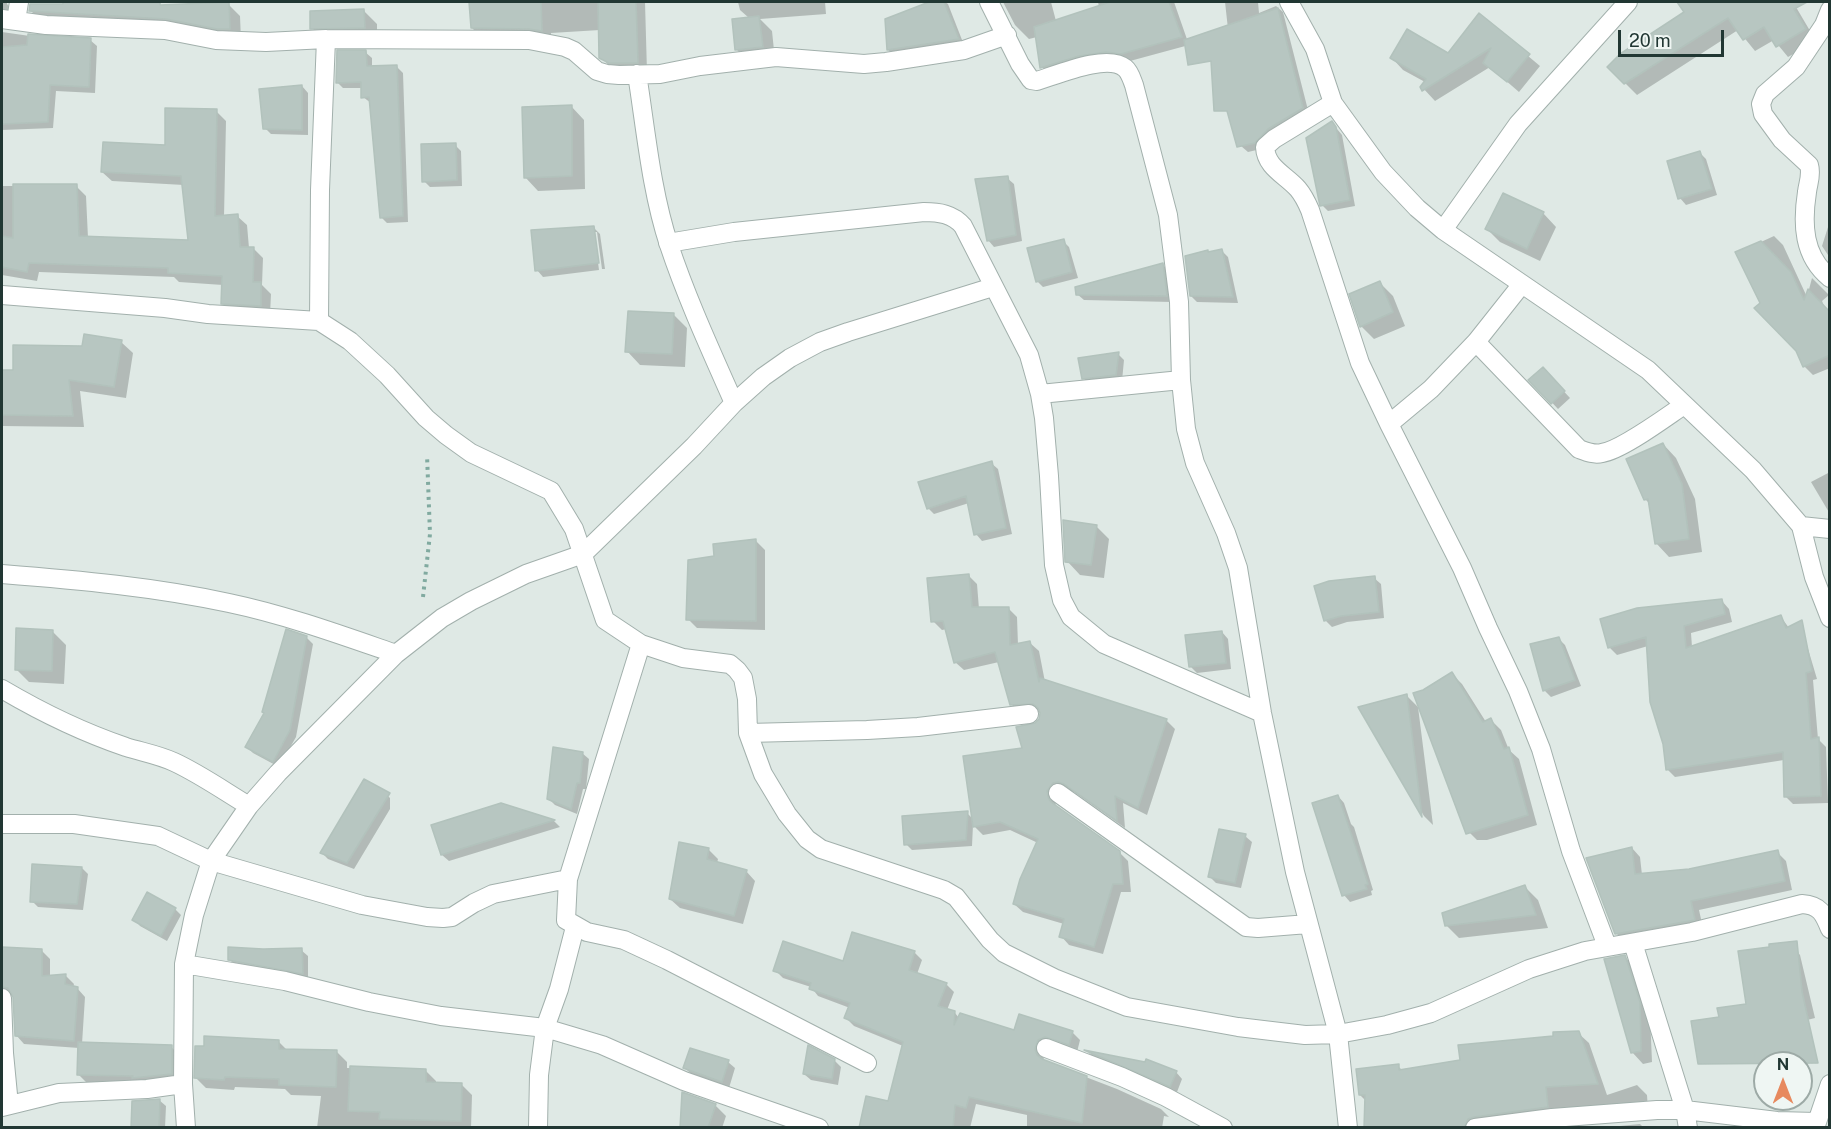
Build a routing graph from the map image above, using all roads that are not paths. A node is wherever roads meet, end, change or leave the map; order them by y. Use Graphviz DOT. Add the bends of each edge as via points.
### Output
graph roads {
  1 [pos="20,2"];
  2 [pos="989,2"];
  3 [pos="1289,2"];
  4 [pos="1628,2"];
  5 [pos="1830,10"];
  6 [pos="9,20"];
  7 [pos="1007,35"];
  8 [pos="326,39"];
  9 [pos="637,74"];
  10 [pos="1333,103"];
  11 [pos="1443,231"];
  12 [pos="668,243"];
  13 [pos="1830,278"];
  14 [pos="1522,284"];
  15 [pos="993,287"];
  16 [pos="2,296"];
  17 [pos="319,321"];
  18 [pos="1476,342"];
  19 [pos="1181,380"];
  20 [pos="1040,394"];
  21 [pos="734,403"];
  22 [pos="1684,405"];
  23 [pos="1389,424"];
  24 [pos="1801,526"];
  25 [pos="1830,529"];
  26 [pos="583,554"];
  27 [pos="2,574"];
  28 [pos="1830,618"];
  29 [pos="641,644"];
  30 [pos="396,654"];
  31 [pos="2,689"];
  32 [pos="1262,713"];
  33 [pos="1029,714"];
  34 [pos="748,733"];
  35 [pos="1058,794"];
  36 [pos="249,806"];
  37 [pos="2,824"];
  38 [pos="211,861"];
  39 [pos="568,879"];
  40 [pos="1308,924"];
  41 [pos="575,927"];
  42 [pos="1830,929"];
  43 [pos="1633,943"];
  44 [pos="1607,946"];
  45 [pos="184,964"];
  46 [pos="2,998"];
  47 [pos="546,1028"];
  48 [pos="1338,1034"];
  49 [pos="1046,1047"];
  50 [pos="867,1064"];
  51 [pos="183,1084"];
  52 [pos="1830,1084"];
  53 [pos="5,1106"];
  54 [pos="1687,1119"];
  55 [pos="1815,1125"];
  56 [pos="186,1128"];
  57 [pos="538,1128"];
  58 [pos="819,1128"];
  59 [pos="1223,1128"];
  60 [pos="1348,1128"];
  61 [pos="1475,1128"];
  1 -- 6 [label="street"];
  2 -- 7 [label="street"];
  3 -- 10 [label="street" via="1314,49"];
  4 -- 11 [label="street" via="1518,124"];
  5 -- 13 [label="street" via="1796,67 1765,94 1761,104 1762,114 1782,140 1809,165 1804,229 1812,257"];
  6 -- 8 [label="street" via="165,30 216,40"];
  7 -- 9 [label="street" via="964,50 886,62 776,57"];
  7 -- 19 [label="street" via="1020,64 1034,81 1094,64 1117,64 1127,69 1168,215 1179,302"];
  8 -- 9 [label="street" via="546,42 574,51 601,72"];
  8 -- 17 [label="street"];
  9 -- 12 [label="street" via="652,175"];
  10 -- 11 [label="street" via="1383,172"];
  10 -- 23 [label="street" via="1274,138 1265,147 1266,156 1298,189 1310,210 1360,363"];
  11 -- 14 [label="street"];
  12 -- 15 [label="street" via="734,232 936,212 963,226"];
  12 -- 21 [label="street"];
  14 -- 18 [label="street"];
  14 -- 22 [label="street" via="1648,370"];
  15 -- 20 [label="street" via="1029,356"];
  15 -- 21 [label="street" via="820,342 763,377"];
  16 -- 17 [label="street"];
  17 -- 26 [label="street" via="350,341 426,418 471,453 551,491 574,529"];
  18 -- 22 [label="street" via="1579,449 1587,452 1610,452"];
  18 -- 23 [label="street" via="1431,389"];
  19 -- 20 [label="street"];
  19 -- 32 [label="street" via="1186,429 1195,463 1238,568"];
  20 -- 32 [label="street" via="1054,565 1062,600 1071,617 1104,644"];
  21 -- 26 [label="street"];
  22 -- 24 [label="street" via="1753,470"];
  23 -- 44 [label="street" via="1462,568 1518,692"];
  24 -- 25 [label="street"];
  24 -- 28 [label="street"];
  26 -- 29 [label="street" via="605,620"];
  26 -- 30 [label="street" via="526,574 471,601"];
  27 -- 30 [label="street" via="172,592 231,603"];
  29 -- 34 [label="street" via="683,658 730,664 743,678"];
  29 -- 39 [label="street"];
  30 -- 36 [label="street"];
  31 -- 36 [label="street" via="74,727 190,769"];
  32 -- 40 [label="street"];
  33 -- 34 [label="street" via="887,729"];
  34 -- 48 [label="street" via="763,774 807,839 830,853 944,890 956,897 1004,953 1127,1007 1238,1028"];
  35 -- 40 [label="street" via="1246,927"];
  36 -- 38 [label="street"];
  37 -- 38 [label="street" via="74,824 158,836"];
  38 -- 39 [label="street" via="362,905 444,918 493,894"];
  38 -- 45 [label="street"];
  39 -- 41 [label="street" via="566,920"];
  40 -- 48 [label="street"];
  41 -- 47 [label="street"];
  41 -- 50 [label="street" via="624,940"];
  42 -- 43 [label="street" via="1823,912 1803,904"];
  43 -- 44 [label="street"];
  43 -- 54 [label="street"];
  44 -- 48 [label="street" via="1529,969 1431,1013"];
  45 -- 47 [label="street" via="285,981 441,1016"];
  45 -- 51 [label="street"];
  46 -- 53 [label="street"];
  47 -- 57 [label="street" via="538,1075"];
  47 -- 58 [label="street" via="602,1045 684,1081"];
  48 -- 60 [label="street"];
  49 -- 59 [label="street" via="1166,1097"];
  51 -- 53 [label="street" via="59,1093"];
  51 -- 56 [label="street"];
  52 -- 55 [label="street"];
  54 -- 55 [label="street"];
  54 -- 61 [label="street" via="1585,1115"];
}
